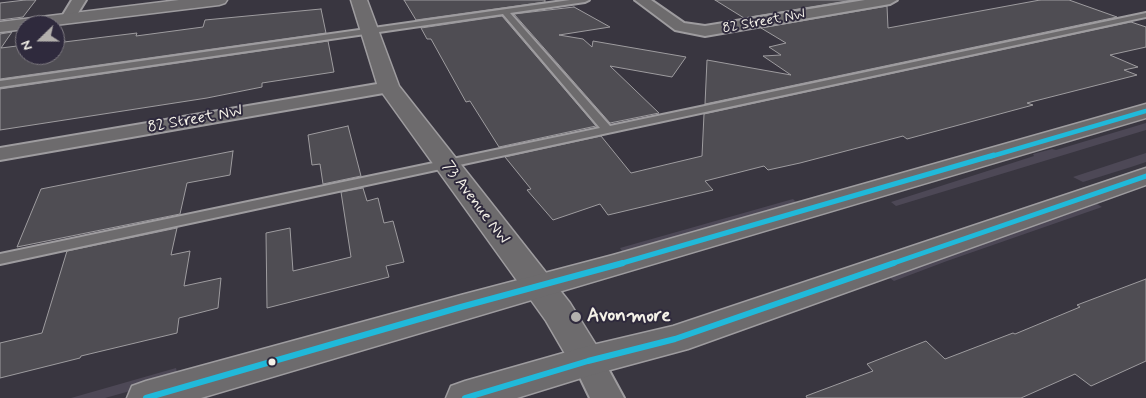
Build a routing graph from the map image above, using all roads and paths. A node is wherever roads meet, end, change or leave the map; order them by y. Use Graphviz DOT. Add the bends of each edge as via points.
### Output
graph roads {
  1 [pos="79,0"];
  2 [pos="219,0"];
  3 [pos="359,0"];
  4 [pos="586,0"];
  5 [pos="642,0"];
  6 [pos="890,0"];
  7 [pos="504,11"];
  8 [pos="1146,15"];
  9 [pos="68,18"];
  10 [pos="0,27"];
  11 [pos="371,31"];
  12 [pos="0,84"];
  13 [pos="389,86"];
  14 [pos="1146,111"];
  15 [pos="608,130"];
  16 [pos="0,154"];
  17 [pos="445,164"];
  18 [pos="1146,176"];
  19 [pos="0,258"];
  20 [pos="538,286"];
  21 [pos="588,361"];
  22 [pos="146,398"];
  23 [pos="465,398"];
  24 [pos="607,398"];
  1 -- 9 [label="street"];
  2 -- 9 [label="main road"];
  3 -- 11 [label="main road, 73 Avenue NW"];
  4 -- 7 [label="lane"];
  5 -- 6 [label="street, 82 Street NW" via="674,24 696,30 726,28"];
  7 -- 11 [label="lane"];
  7 -- 15 [label="lane"];
  8 -- 15 [label="lane"];
  9 -- 10 [label="main road"];
  11 -- 12 [label="lane"];
  11 -- 13 [label="main road, 73 Avenue NW"];
  13 -- 16 [label="street, 82 Street NW"];
  13 -- 17 [label="main road, 73 Avenue NW"];
  14 -- 20 [label="main road"];
  15 -- 17 [label="lane"];
  17 -- 19 [label="lane"];
  17 -- 20 [label="main road, 73 Avenue NW"];
  18 -- 21 [label="main road" via="675,339"];
  20 -- 21 [label="main road, 73 Avenue NW"];
  20 -- 22 [label="main road"];
  21 -- 23 [label="main road"];
  21 -- 24 [label="street, 73 Avenue NW"];
}
